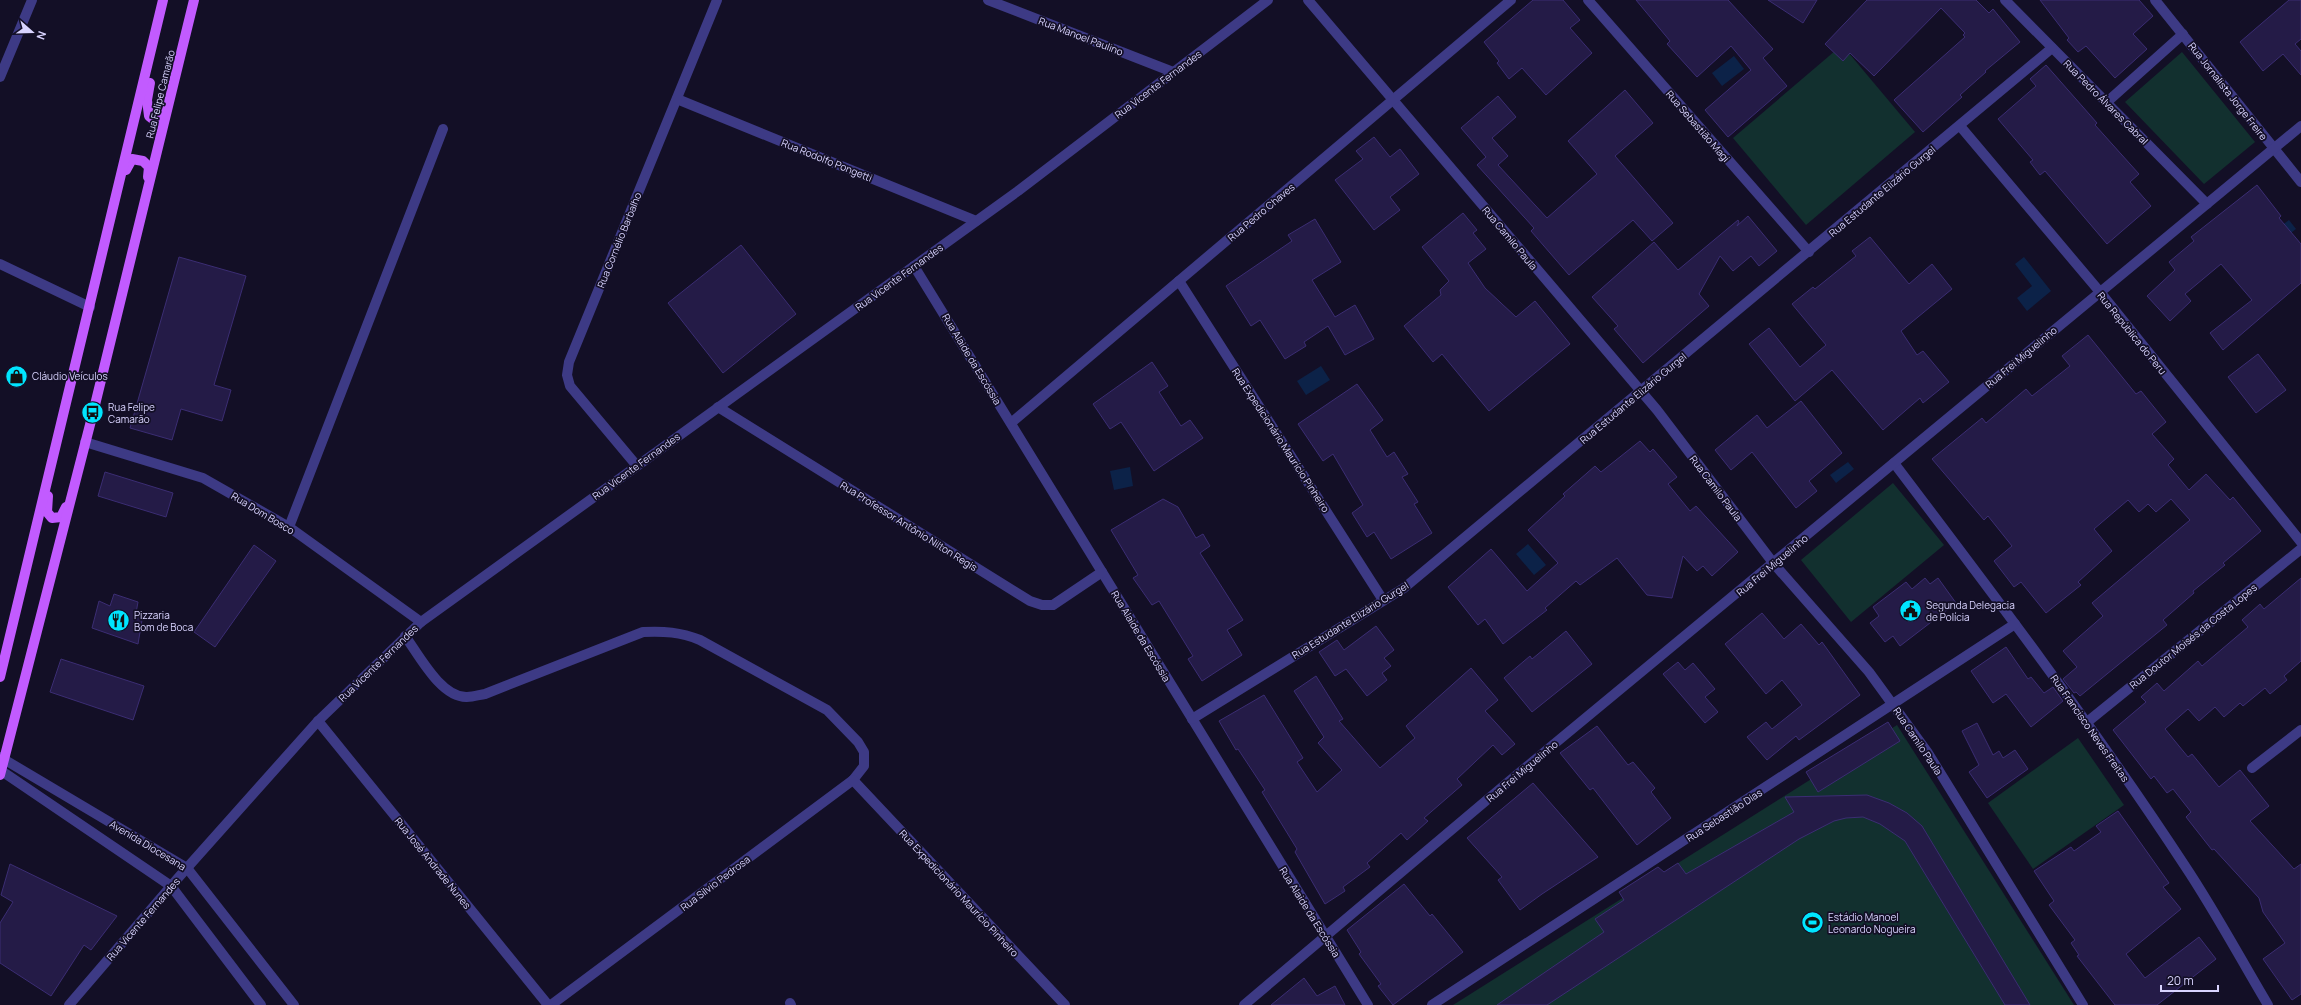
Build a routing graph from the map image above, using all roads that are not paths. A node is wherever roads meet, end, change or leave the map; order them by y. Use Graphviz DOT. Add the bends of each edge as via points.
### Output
graph roads {
  1 [pos="32,0"];
  2 [pos="163,0"];
  3 [pos="194,0"];
  4 [pos="717,0"];
  5 [pos="988,0"];
  6 [pos="1268,0"];
  7 [pos="1308,0"];
  8 [pos="1511,0"];
  9 [pos="1588,0"];
  10 [pos="2005,0"];
  11 [pos="2156,0"];
  12 [pos="160,12"];
  13 [pos="2183,34"];
  14 [pos="2052,48"];
  15 [pos="1174,72"];
  16 [pos="0,77"];
  17 [pos="172,92"];
  18 [pos="677,99"];
  19 [pos="1393,100"];
  20 [pos="2107,102"];
  21 [pos="1960,126"];
  22 [pos="2301,126"];
  23 [pos="443,129"];
  24 [pos="2274,148"];
  25 [pos="2301,182"];
  26 [pos="118,192"];
  27 [pos="2207,204"];
  28 [pos="976,221"];
  29 [pos="138,232"];
  30 [pos="1809,252"];
  31 [pos="0,264"];
  32 [pos="914,266"];
  33 [pos="1179,281"];
  34 [pos="2100,292"];
  35 [pos="90,307"];
  36 [pos="1641,391"];
  37 [pos="718,407"];
  38 [pos="1011,423"];
  39 [pos="58,433"];
  40 [pos="86,442"];
  41 [pos="1894,463"];
  42 [pos="637,466"];
  43 [pos="74,484"];
  44 [pos="289,527"];
  45 [pos="2301,542"];
  46 [pos="2301,549"];
  47 [pos="1774,564"];
  48 [pos="1102,572"];
  49 [pos="1383,600"];
  50 [pos="421,622"];
  51 [pos="2016,624"];
  52 [pos="405,636"];
  53 [pos="0,677"];
  54 [pos="1894,705"];
  55 [pos="1192,719"];
  56 [pos="318,721"];
  57 [pos="2086,723"];
  58 [pos="2301,730"];
  59 [pos="3,758"];
  60 [pos="2252,768"];
  61 [pos="0,772"];
  62 [pos="853,780"];
  63 [pos="187,868"];
  64 [pos="171,886"];
  65 [pos="1325,937"];
  66 [pos="69,1005"];
  67 [pos="261,1005"];
  68 [pos="294,1005"];
  69 [pos="548,1005"];
  70 [pos="552,1005"];
  71 [pos="1065,1005"];
  72 [pos="1244,1005"];
  73 [pos="1368,1005"];
  74 [pos="1432,1005"];
  75 [pos="2083,1005"];
  76 [pos="2268,1005"];
  1 -- 16 [label="street"];
  2 -- 12 [label="main road, Rua Felipe Camarão"];
  3 -- 17 [label="main road, Rua Felipe Camarão"];
  4 -- 18 [label="street, Rua Cornélio Barbalho"];
  5 -- 15 [label="street, Rua Manoel Paulino"];
  6 -- 15 [label="street, Rua Vicente Fernandes"];
  7 -- 19 [label="street, Rua Camilo Paula"];
  8 -- 19 [label="street, Rua Pedro Chaves"];
  9 -- 30 [label="street, Rua Sebastião Magi"];
  10 -- 14 [label="street, Rua Pedro Álvares Cabral"];
  11 -- 13 [label="street, Rua Jornalista Jorge Freire"];
  12 -- 17 [label="main road" via="148,100 150,118 159,121 162,119"];
  12 -- 26 [label="main road, Rua Felipe Camarão"];
  13 -- 20 [label="street"];
  13 -- 24 [label="street, Rua Jornalista Jorge Freire"];
  14 -- 20 [label="street, Rua Pedro Álvares Cabral"];
  14 -- 21 [label="street, Rua Estudante Elizário Gurgel"];
  15 -- 28 [label="street, Rua Vicente Fernandes"];
  17 -- 29 [label="main road, Rua Felipe Camarão"];
  18 -- 28 [label="street, Rua Rodolfo Pongetti"];
  18 -- 42 [label="street, Rua Cornélio Barbalho" via="568,362 567,375 570,386"];
  19 -- 33 [label="street, Rua Pedro Chaves"];
  19 -- 36 [label="street, Rua Camilo Paula"];
  20 -- 27 [label="street, Rua Pedro Álvares Cabral"];
  21 -- 30 [label="street, Rua Estudante Elizário Gurgel"];
  21 -- 34 [label="street, Rua República do Peru"];
  22 -- 24 [label="street, Rua Frei Miguelinho"];
  23 -- 44 [label="street"];
  24 -- 25 [label="street, Rua Jornalista Jorge Freire"];
  24 -- 27 [label="street, Rua Frei Miguelinho"];
  26 -- 29 [label="main road" via="132,159 146,163 149,172"];
  26 -- 35 [label="main road, Rua Felipe Camarão"];
  27 -- 34 [label="street, Rua Frei Miguelinho"];
  28 -- 32 [label="street, Rua Vicente Fernandes"];
  29 -- 40 [label="main road, Rua Felipe Camarão"];
  30 -- 36 [label="street, Rua Estudante Elizário Gurgel"];
  31 -- 35 [label="street"];
  32 -- 37 [label="street, Rua Vicente Fernandes"];
  32 -- 38 [label="street, Rua Alaide da Escóssia"];
  33 -- 38 [label="street, Rua Pedro Chaves"];
  33 -- 49 [label="street, Rua Expedicionário Maurício Pinheiro"];
  34 -- 41 [label="street, Rua Frei Miguelinho"];
  34 -- 45 [label="street, Rua República do Peru"];
  35 -- 39 [label="main road, Rua Felipe Camarão"];
  36 -- 47 [label="street, Rua Camilo Paula"];
  36 -- 49 [label="street, Rua Estudante Elizário Gurgel" via="1404,588"];
  37 -- 42 [label="street, Rua Vicente Fernandes"];
  37 -- 48 [label="street, Rua Professor Antônio Nilton Regis" via="1030,601 1052,605"];
  38 -- 48 [label="street, Rua Alaide da Escóssia"];
  39 -- 43 [label="main road" via="47,504 52,518 61,517"];
  39 -- 53 [label="main road, Rua Felipe Camarão"];
  40 -- 43 [label="main road, Rua Felipe Camarão"];
  40 -- 44 [label="street, Rua Dom Bosco" via="203,478"];
  41 -- 47 [label="street, Rua Frei Miguelinho"];
  41 -- 51 [label="street, Rua Francisco Neves Freitas"];
  42 -- 50 [label="street, Rua Vicente Fernandes"];
  43 -- 59 [label="main road, Rua Felipe Camarão"];
  44 -- 50 [label="street, Rua Dom Bosco"];
  46 -- 57 [label="street, Rua Doutor Moisés da Costa Lopes"];
  47 -- 54 [label="street, Rua Camilo Paula" via="1869,672"];
  47 -- 65 [label="street, Rua Frei Miguelinho" via="1507,783"];
  48 -- 55 [label="street, Rua Alaide da Escóssia"];
  49 -- 55 [label="street, Rua Estudante Elizário Gurgel"];
  50 -- 52 [label="street, Rua Vicente Fernandes"];
  51 -- 54 [label="street, Rua Sebastião Dias"];
  51 -- 57 [label="street, Rua Francisco Neves Freitas"];
  52 -- 56 [label="street, Rua Vicente Fernandes"];
  52 -- 62 [label="street, Rua Silvio Pedrosa" via="441,686 455,695 466,697 485,694 643,632 681,633 700,640 827,710 858,742 864,752 864,766"];
  54 -- 74 [label="street, Rua Sebastião Dias"];
  54 -- 75 [label="street, Rua Camilo Paula" via="1928,752"];
  55 -- 65 [label="street, Rua Alaide da Escóssia"];
  56 -- 63 [label="street, Rua Vicente Fernandes"];
  56 -- 69 [label="street, Rua José Andrade Nunes"];
  57 -- 76 [label="street, Rua Francisco Neves Freitas" via="2217,916"];
  58 -- 60 [label="street"];
  59 -- 61 [label="main road, Rua Felipe Camarão"];
  59 -- 63 [label="street, Avenida Diocesana"];
  61 -- 64 [label="street, Avenida Diocesana"];
  62 -- 70 [label="street, Rua Silvio Pedrosa"];
  62 -- 71 [label="street, Rua Expedicionário Maurício Pinheiro"];
  63 -- 64 [label="street, Rua Vicente Fernandes"];
  63 -- 68 [label="street, Avenida Diocesana"];
  64 -- 66 [label="street, Rua Vicente Fernandes"];
  64 -- 67 [label="street, Avenida Diocesana"];
  65 -- 72 [label="street, Rua Frei Miguelinho"];
  65 -- 73 [label="street, Rua Alaide da Escóssia"];
}
